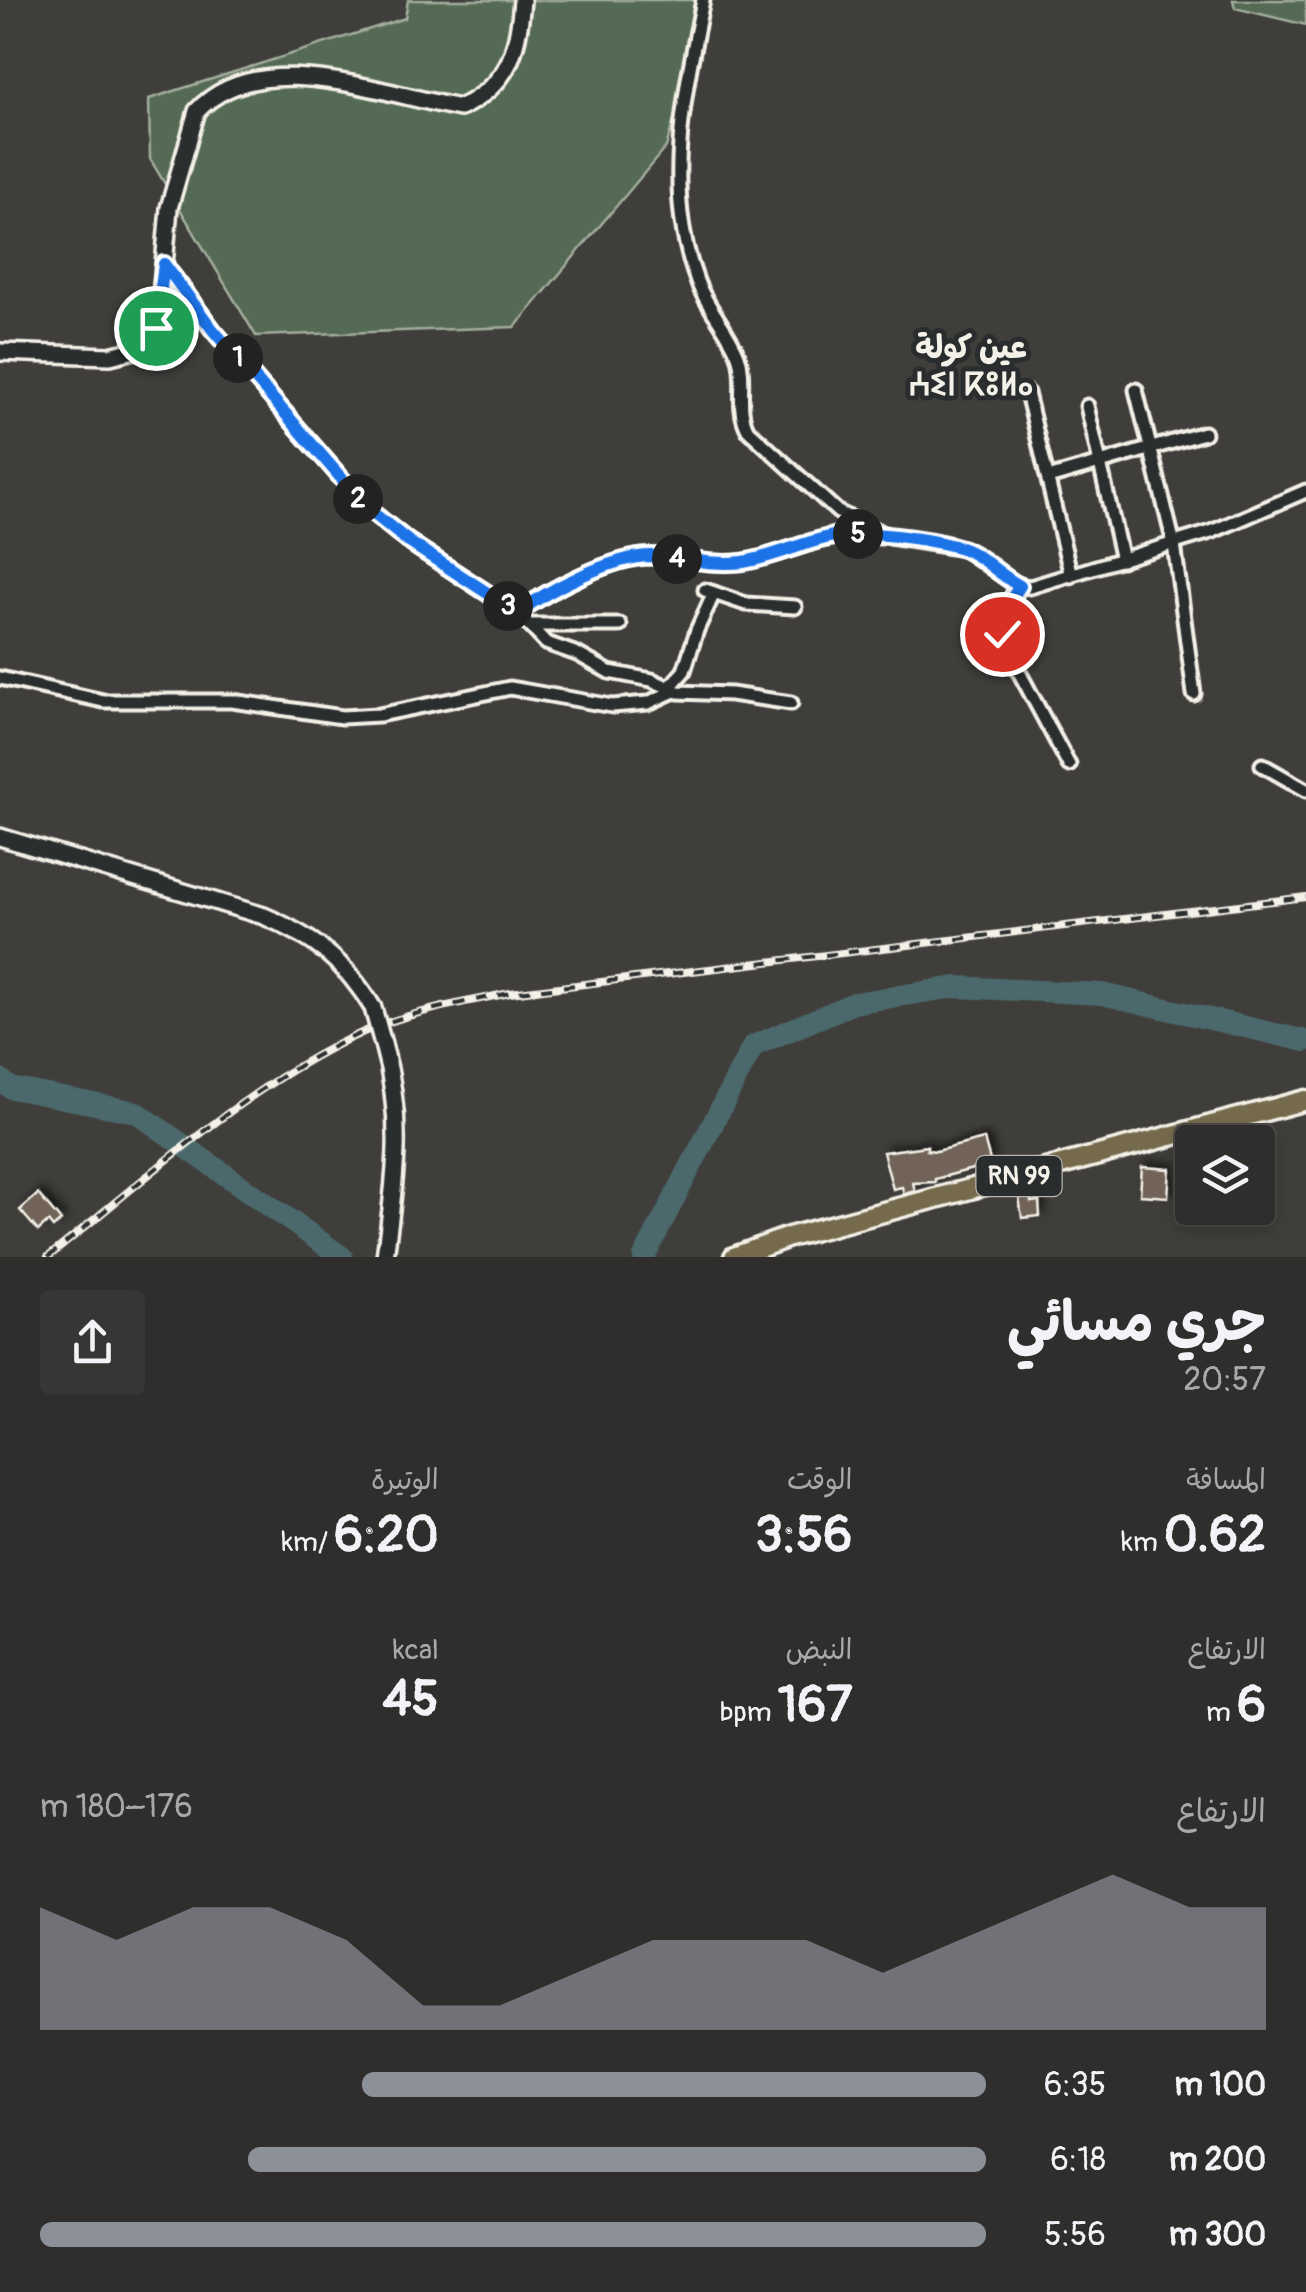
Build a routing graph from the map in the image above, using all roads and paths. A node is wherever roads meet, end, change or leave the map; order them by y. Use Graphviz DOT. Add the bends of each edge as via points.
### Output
graph roads {
  1 [pos="522,0"];
  2 [pos="703,0"];
  3 [pos="164,264"];
  4 [pos="0,352"];
  5 [pos="1136,390"];
  6 [pos="1027,393"];
  7 [pos="1087,406"];
  8 [pos="1204,433"];
  9 [pos="1151,448"];
  10 [pos="1100,463"];
  11 [pos="1048,478"];
  12 [pos="1306,491"];
  13 [pos="890,537"];
  14 [pos="1174,544"];
  15 [pos="1122,560"];
  16 [pos="1071,576"];
  17 [pos="1020,586"];
  18 [pos="795,607"];
  19 [pos="518,613"];
  20 [pos="529,625"];
  21 [pos="620,625"];
  22 [pos="0,678"];
  23 [pos="672,689"];
  24 [pos="1194,694"];
  25 [pos="791,703"];
  26 [pos="1069,765"];
  27 [pos="1262,765"];
  28 [pos="1306,790"];
  29 [pos="0,838"];
  30 [pos="1306,1100"];
  31 [pos="385,1257"];
  32 [pos="734,1257"];
  1 -- 3 [label="main road" via="512,58 500,80 460,108 320,77 251,83 207,101 197,112 170,208"];
  2 -- 13 [label="street" via="680,115 680,190 695,276 742,370 744,424 831,507"];
  3 -- 4 [label="main road" via="156,328 134,350 92,357"];
  3 -- 19 [label="street" via="368,509"];
  5 -- 9 [label="street"];
  6 -- 11 [label="street"];
  7 -- 10 [label="street"];
  8 -- 9 [label="street"];
  9 -- 10 [label="street"];
  9 -- 14 [label="street"];
  10 -- 11 [label="street"];
  10 -- 15 [label="street"];
  11 -- 16 [label="street"];
  12 -- 14 [label="street"];
  13 -- 17 [label="street" via="964,549"];
  13 -- 19 [label="street" via="841,534 739,562 626,559"];
  14 -- 15 [label="street"];
  14 -- 24 [label="street"];
  15 -- 16 [label="street"];
  16 -- 17 [label="street"];
  17 -- 26 [label="street" via="1004,610 1003,642"];
  18 -- 23 [label="street" via="762,607 710,592"];
  19 -- 20 [label="street"];
  20 -- 21 [label="street"];
  20 -- 23 [label="street" via="551,646 609,672"];
  22 -- 23 [label="street" via="103,701 232,701 342,717 510,688 612,706 648,702"];
  23 -- 25 [label="street"];
  27 -- 28 [label="street"];
  29 -- 31 [label="main road, bridge" via="264,916 301,932 354,977 373,1008 398,1107"];
  30 -- 32 [label="main road, RN 99"];
}
